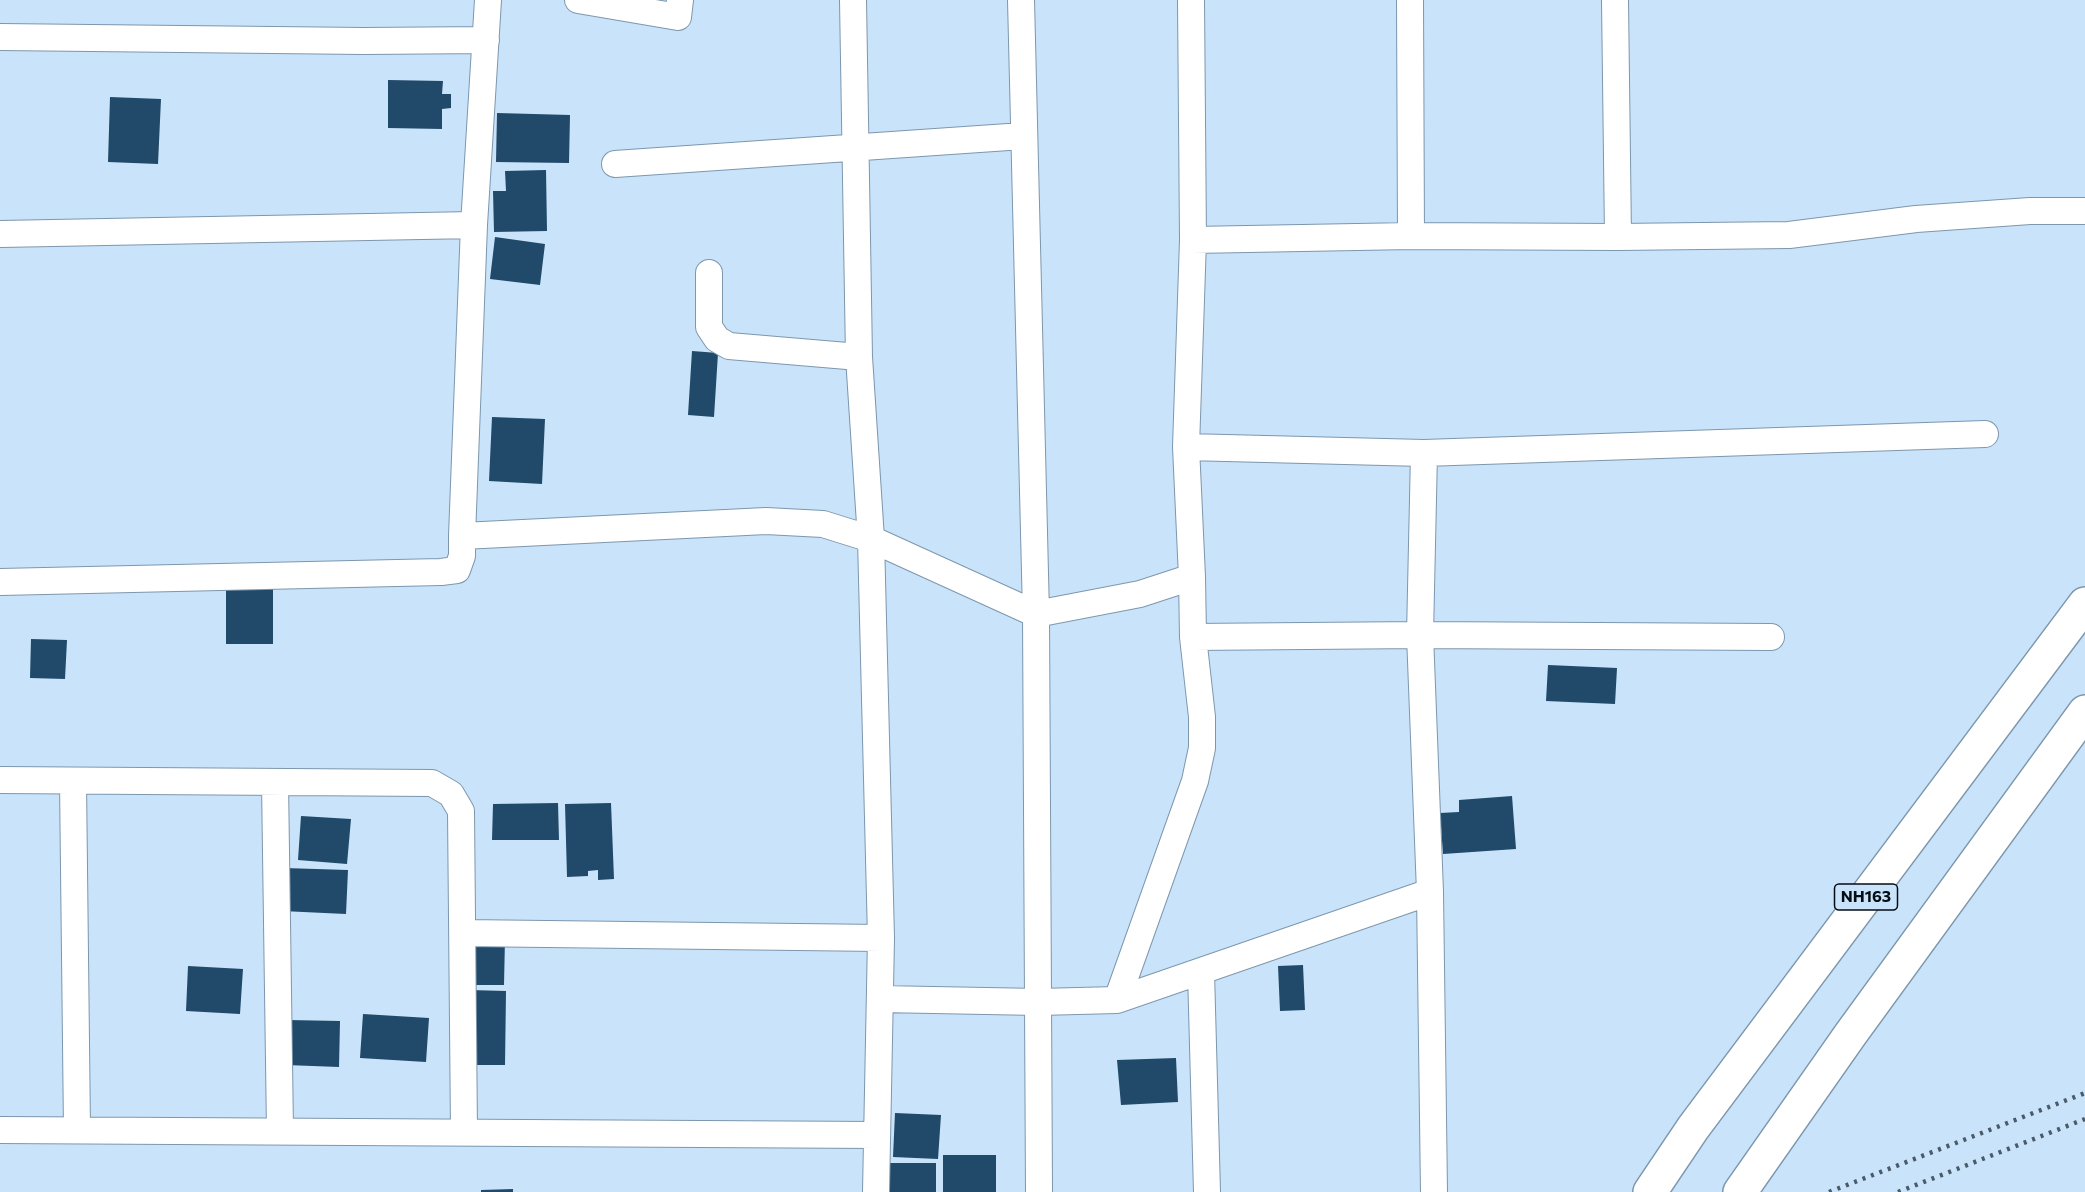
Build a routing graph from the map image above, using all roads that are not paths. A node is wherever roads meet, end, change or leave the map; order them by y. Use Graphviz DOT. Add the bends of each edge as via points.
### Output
graph roads {
  1 [pos="488,0"];
  2 [pos="578,0"];
  3 [pos="680,0"];
  4 [pos="853,0"];
  5 [pos="1021,0"];
  6 [pos="1191,0"];
  7 [pos="1410,0"];
  8 [pos="1615,0"];
  9 [pos="0,37"];
  10 [pos="486,40"];
  11 [pos="1023,136"];
  12 [pos="855,148"];
  13 [pos="615,164"];
  14 [pos="2085,211"];
  15 [pos="474,225"];
  16 [pos="0,234"];
  17 [pos="1411,236"];
  18 [pos="1617,237"];
  19 [pos="1193,240"];
  20 [pos="709,273"];
  21 [pos="859,357"];
  22 [pos="1985,434"];
  23 [pos="1186,447"];
  24 [pos="1424,453"];
  25 [pos="462,536"];
  26 [pos="871,539"];
  27 [pos="1192,577"];
  28 [pos="0,582"];
  29 [pos="2085,604"];
  30 [pos="1035,614"];
  31 [pos="1420,635"];
  32 [pos="1192,637"];
  33 [pos="1771,637"];
  34 [pos="2085,712"];
  35 [pos="0,780"];
  36 [pos="73,781"];
  37 [pos="275,782"];
  38 [pos="1430,892"];
  39 [pos="463,933"];
  40 [pos="881,938"];
  41 [pos="1200,972"];
  42 [pos="880,999"];
  43 [pos="1117,1000"];
  44 [pos="1039,1002"];
  45 [pos="0,1130"];
  46 [pos="77,1130"];
  47 [pos="280,1131"];
  48 [pos="464,1132"];
  49 [pos="877,1136"];
  50 [pos="876,1192"];
  51 [pos="1039,1192"];
  52 [pos="1207,1192"];
  53 [pos="1434,1192"];
  54 [pos="1650,1192"];
  55 [pos="1740,1192"];
  1 -- 10 [label="street"];
  2 -- 3 [label="street" via="678,17"];
  4 -- 12 [label="street"];
  5 -- 11 [label="street"];
  6 -- 19 [label="street"];
  7 -- 17 [label="street"];
  8 -- 18 [label="street"];
  9 -- 10 [label="street"];
  10 -- 15 [label="street"];
  11 -- 12 [label="street"];
  11 -- 30 [label="street"];
  12 -- 13 [label="street"];
  12 -- 21 [label="street"];
  14 -- 18 [label="street" via="1916,219 1789,235"];
  15 -- 16 [label="street"];
  15 -- 25 [label="street"];
  17 -- 18 [label="street"];
  17 -- 19 [label="street"];
  19 -- 23 [label="street"];
  20 -- 21 [label="street" via="709,327 717,339 729,346"];
  21 -- 26 [label="street"];
  22 -- 24 [label="street"];
  23 -- 24 [label="street"];
  23 -- 27 [label="street"];
  24 -- 31 [label="street"];
  25 -- 26 [label="street" via="766,521 823,524"];
  25 -- 28 [label="street" via="457,570 441,572"];
  26 -- 30 [label="street"];
  26 -- 40 [label="street"];
  27 -- 30 [label="street" via="1140,594"];
  27 -- 32 [label="street"];
  29 -- 54 [label="highway, NH163" via="1693,1128"];
  30 -- 44 [label="street"];
  31 -- 32 [label="street"];
  31 -- 33 [label="street"];
  31 -- 38 [label="street"];
  32 -- 43 [label="street" via="1202,717 1202,748 1195,782"];
  34 -- 55 [label="highway"];
  35 -- 36 [label="street"];
  36 -- 37 [label="street"];
  36 -- 46 [label="street"];
  37 -- 39 [label="street" via="432,783 451,794 461,811"];
  37 -- 47 [label="street"];
  38 -- 41 [label="street"];
  38 -- 53 [label="street"];
  39 -- 40 [label="street"];
  39 -- 48 [label="street"];
  40 -- 42 [label="street"];
  41 -- 43 [label="street"];
  41 -- 52 [label="street"];
  42 -- 44 [label="street"];
  42 -- 49 [label="street"];
  43 -- 44 [label="street"];
  44 -- 51 [label="street"];
  45 -- 46 [label="street"];
  46 -- 47 [label="street"];
  47 -- 48 [label="street"];
  48 -- 49 [label="street"];
  49 -- 50 [label="street"];
}
